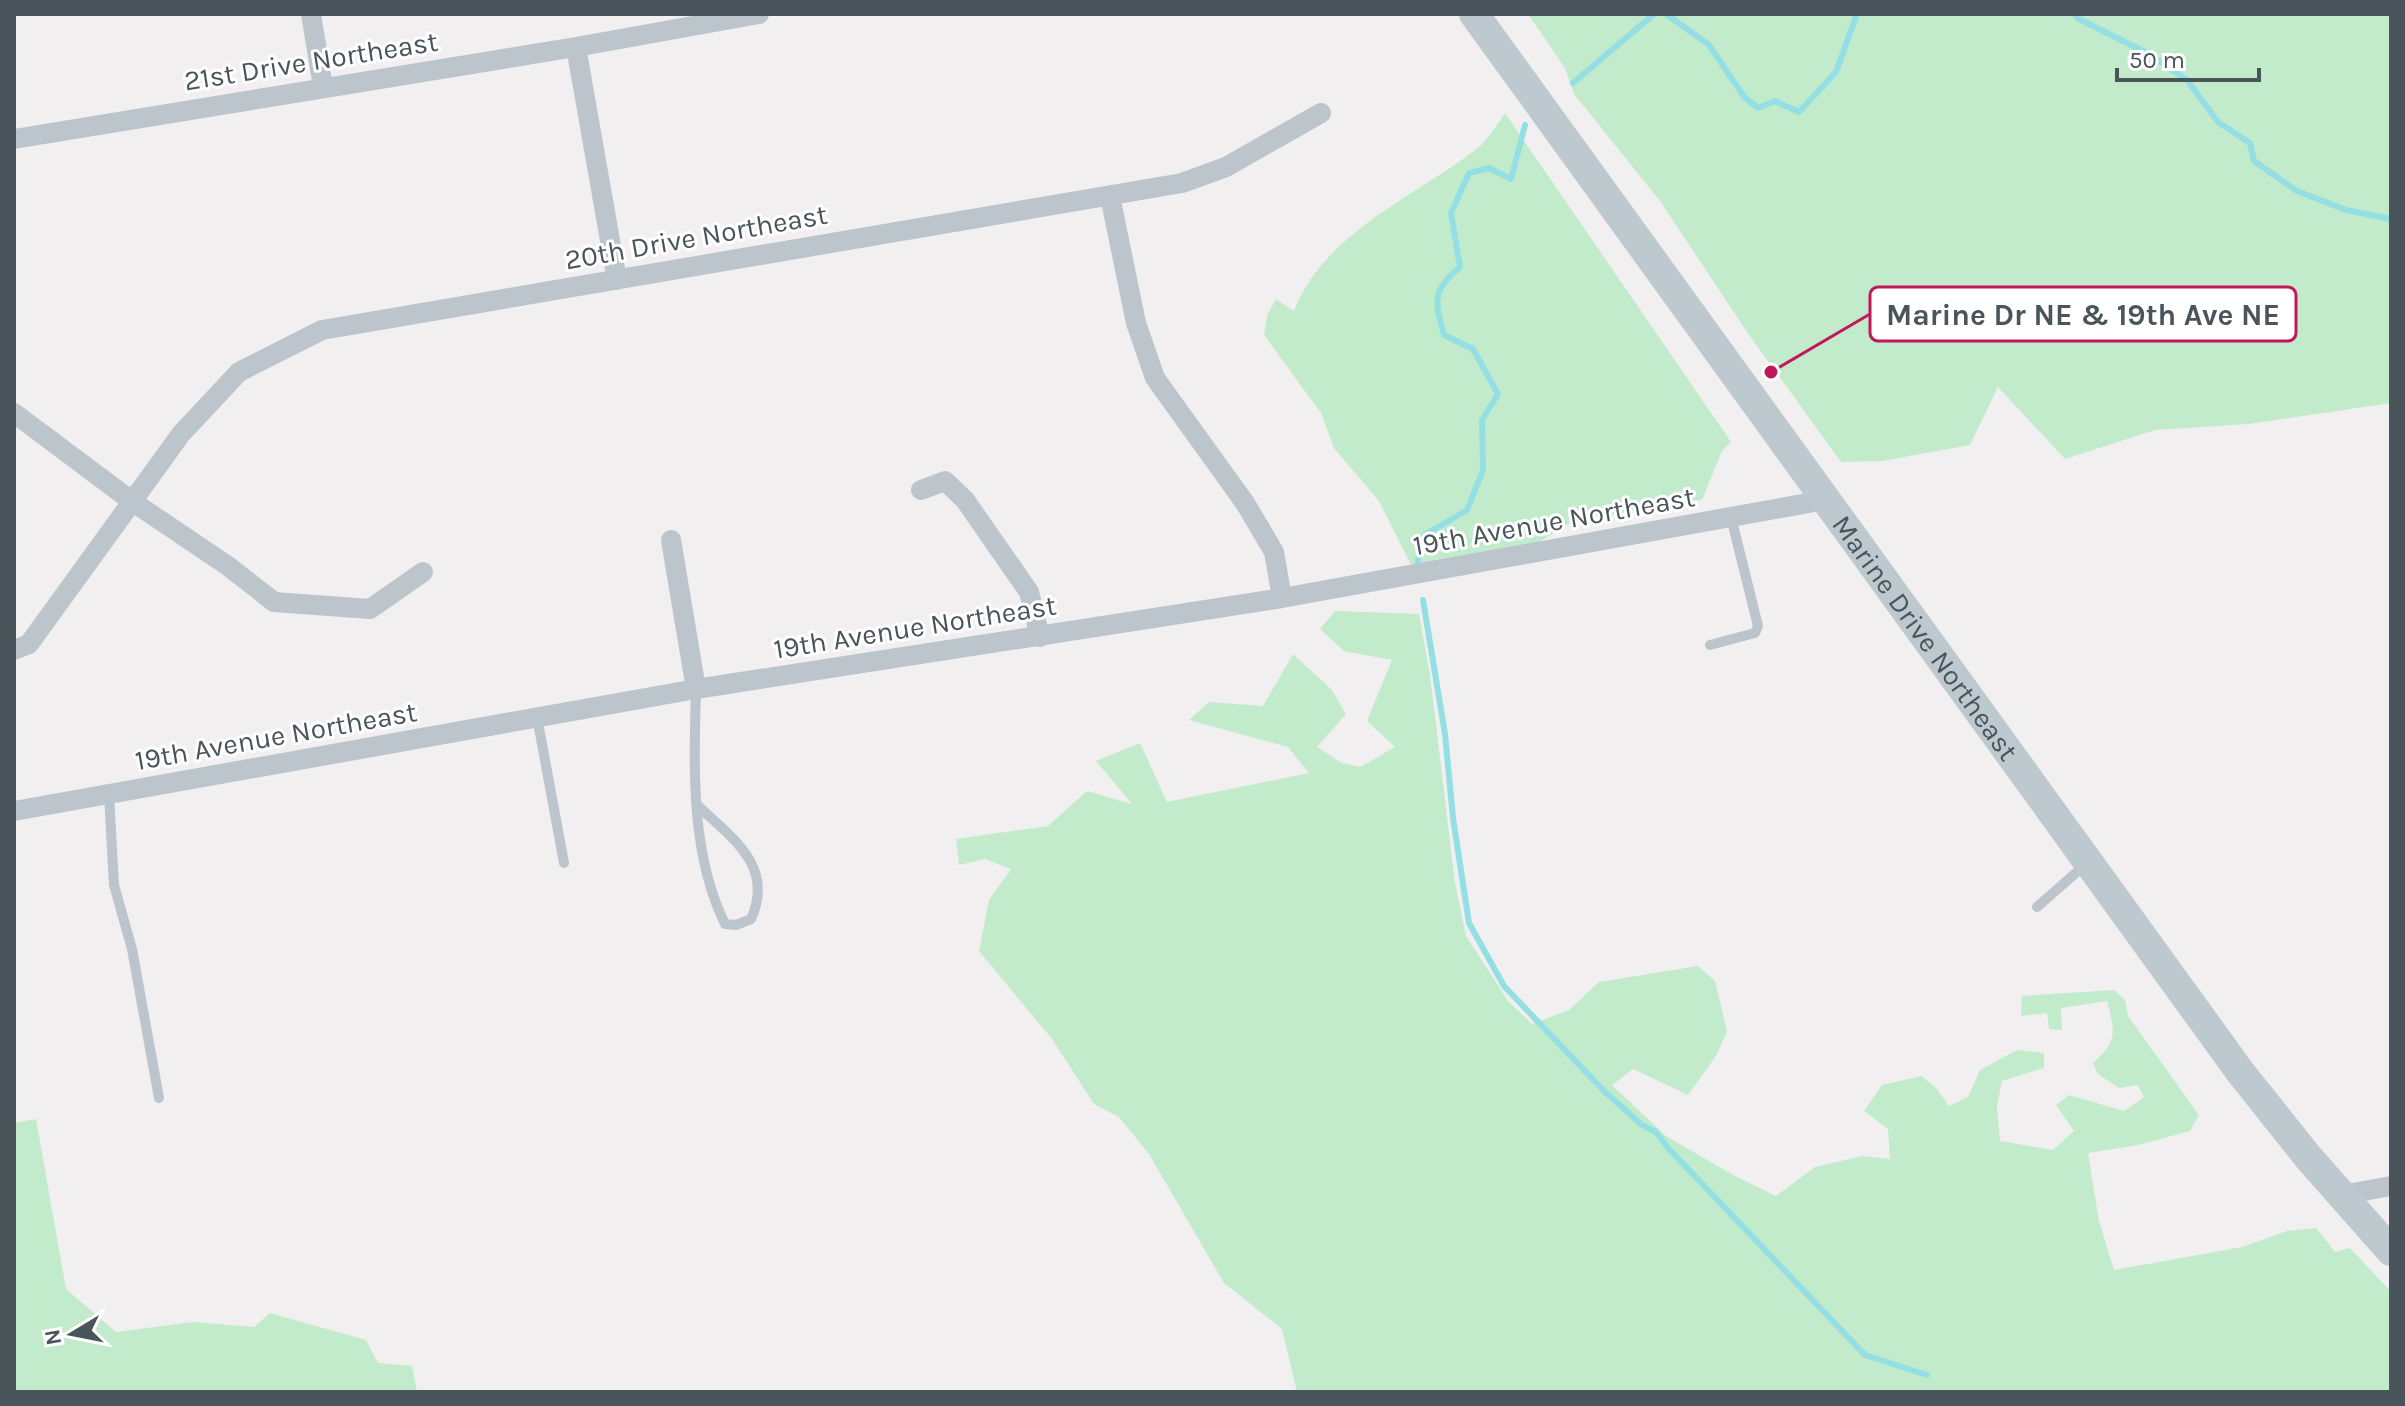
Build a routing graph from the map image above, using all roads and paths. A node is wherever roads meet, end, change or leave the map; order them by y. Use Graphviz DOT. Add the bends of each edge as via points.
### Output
graph roads {
  1 [pos="311,14"];
  2 [pos="759,14"];
  3 [pos="1474,14"];
  4 [pos="576,47"];
  5 [pos="323,87"];
  6 [pos="1321,113"];
  7 [pos="14,139"];
  8 [pos="1110,196"];
  9 [pos="617,280"];
  10 [pos="14,413"];
  11 [pos="921,490"];
  12 [pos="1825,500"];
  13 [pos="133,502"];
  14 [pos="1731,517"];
  15 [pos="671,540"];
  16 [pos="423,572"];
  17 [pos="1282,598"];
  18 [pos="1040,637"];
  19 [pos="1710,645"];
  20 [pos="14,650"];
  21 [pos="696,689"];
  22 [pos="537,717"];
  23 [pos="109,794"];
  24 [pos="697,805"];
  25 [pos="14,811"];
  26 [pos="2088,862"];
  27 [pos="564,863"];
  28 [pos="2037,907"];
  29 [pos="159,1098"];
  30 [pos="2391,1186"];
  31 [pos="2342,1195"];
  32 [pos="2391,1251"];
  1 -- 5 [label="street"];
  2 -- 4 [label="street, 21st Drive Northeast"];
  3 -- 12 [label="main road, Marine Drive Northeast"];
  4 -- 5 [label="street, 21st Drive Northeast"];
  4 -- 9 [label="street"];
  5 -- 7 [label="street, 21st Drive Northeast"];
  6 -- 8 [label="street, 20th Drive Northeast" via="1226,167 1182,183"];
  8 -- 9 [label="street, 20th Drive Northeast"];
  8 -- 17 [label="street" via="1136,323 1155,378 1274,552"];
  9 -- 13 [label="street, 20th Drive Northeast" via="322,330 239,372 181,434"];
  10 -- 13 [label="street"];
  11 -- 18 [label="street" via="945,481 965,500 1029,592"];
  12 -- 14 [label="street, 19th Avenue Northeast"];
  12 -- 26 [label="main road, Marine Drive Northeast"];
  13 -- 16 [label="street" via="274,602 370,609"];
  13 -- 20 [label="street, 20th Drive Northeast" via="29,644"];
  14 -- 17 [label="street, 19th Avenue Northeast"];
  14 -- 19 [label="lane" via="1758,626 1755,633"];
  15 -- 21 [label="street"];
  17 -- 18 [label="street, 19th Avenue Northeast"];
  18 -- 21 [label="street, 19th Avenue Northeast"];
  21 -- 22 [label="street, 19th Avenue Northeast"];
  21 -- 24 [label="lane"];
  22 -- 23 [label="street, 19th Avenue Northeast"];
  22 -- 27 [label="lane"];
  23 -- 25 [label="street, 19th Avenue Northeast"];
  23 -- 29 [label="lane" via="114,885 132,949"];
  24 -- 24 [label="lane" via="714,901 725,924 736,925 751,919 759,902 758,882 749,855"];
  26 -- 28 [label="lane"];
  26 -- 31 [label="main road, Marine Drive Northeast" via="2241,1073"];
  30 -- 31 [label="street"];
  31 -- 32 [label="main road, Marine Drive Northeast"];
}
